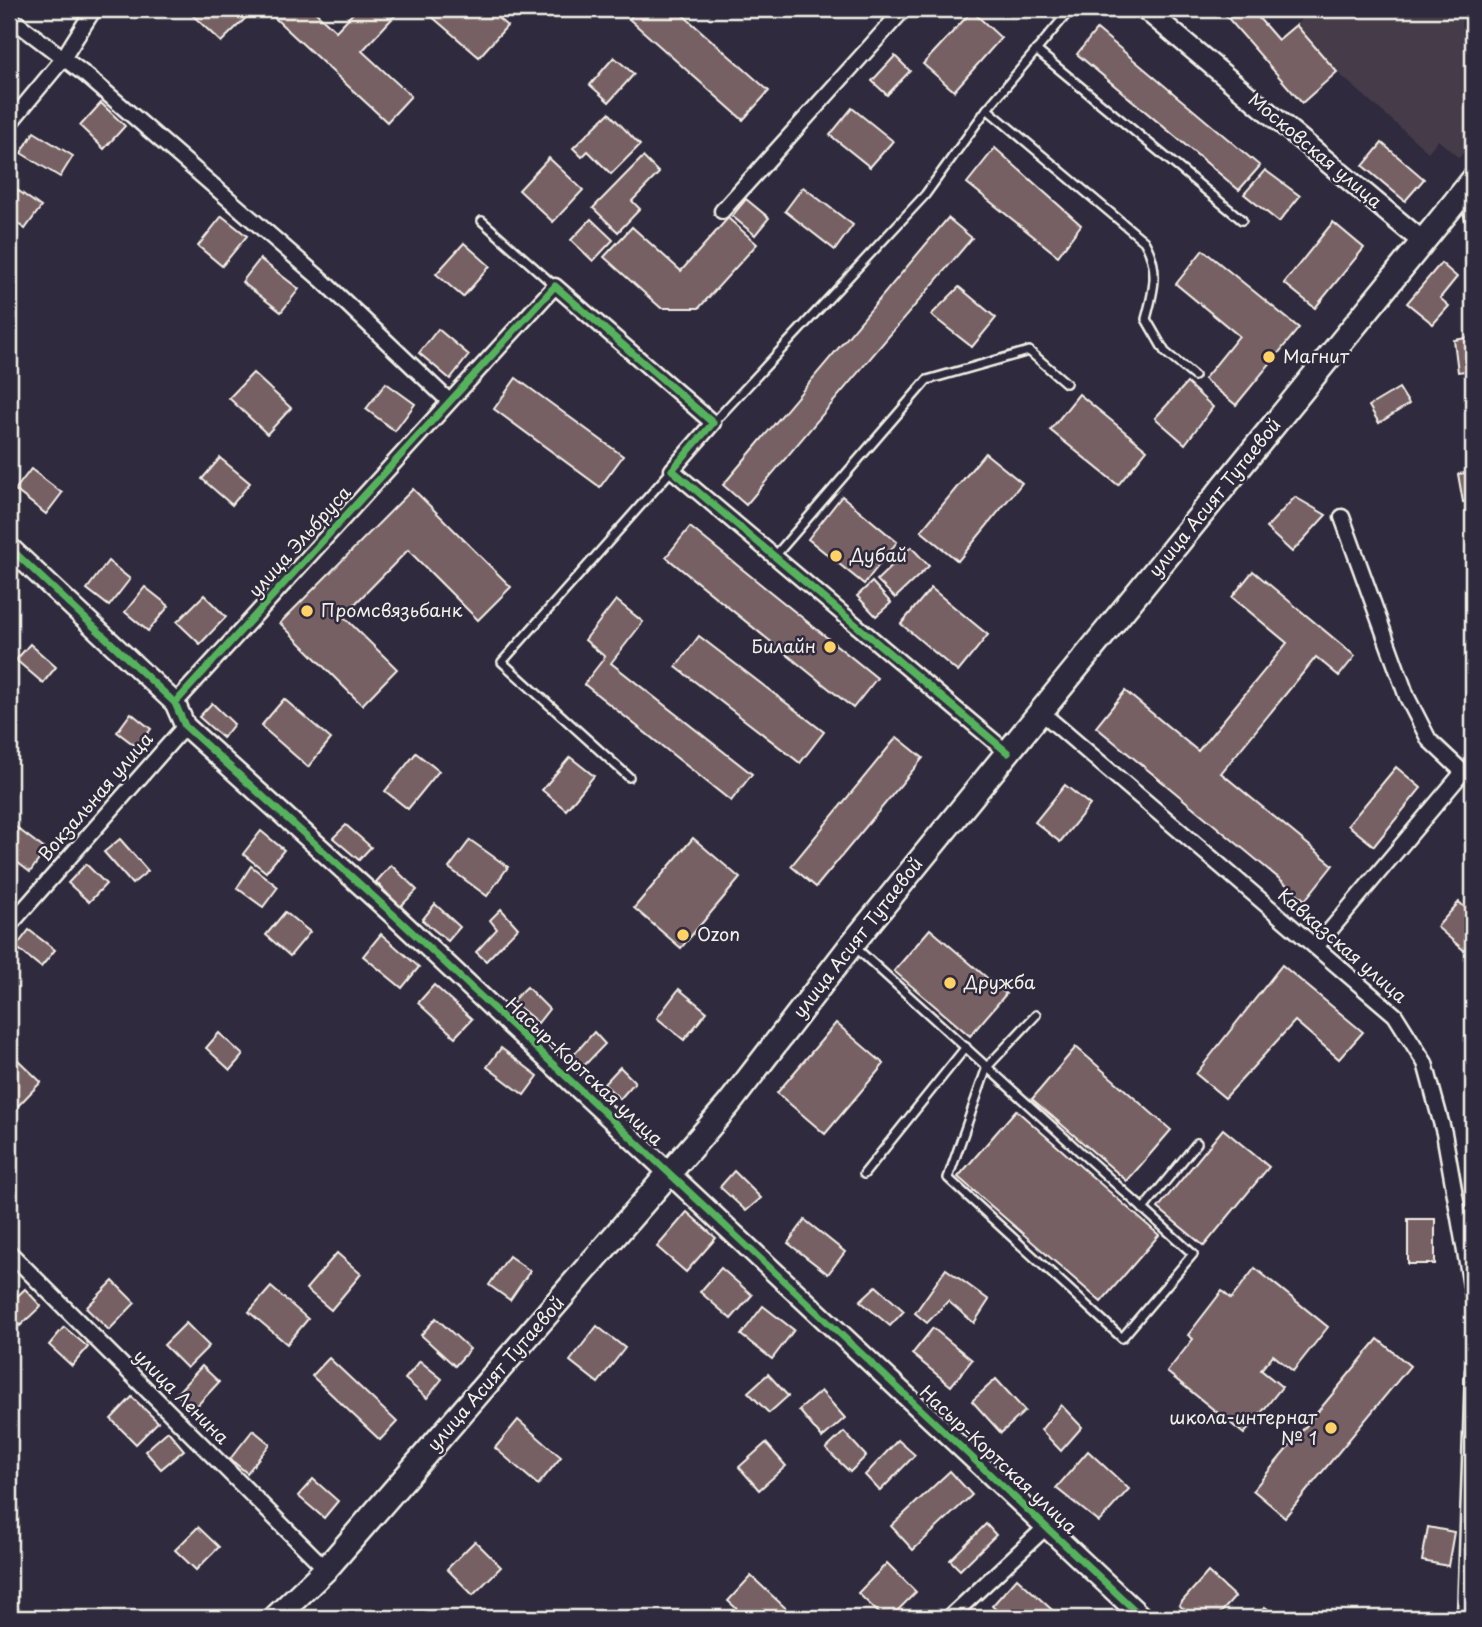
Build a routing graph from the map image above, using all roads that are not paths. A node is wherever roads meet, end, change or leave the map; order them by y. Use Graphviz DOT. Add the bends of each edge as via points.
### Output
graph roads {
  1 [pos="93,9"];
  2 [pos="904,9"];
  3 [pos="1071,9"];
  4 [pos="1145,9"];
  5 [pos="9,17"];
  6 [pos="1036,50"];
  7 [pos="62,60"];
  8 [pos="987,109"];
  9 [pos="9,124"];
  10 [pos="1470,184"];
  11 [pos="722,211"];
  12 [pos="1473,217"];
  13 [pos="1242,220"];
  14 [pos="482,221"];
  15 [pos="1423,242"];
  16 [pos="555,286"];
  17 [pos="1194,376"];
  18 [pos="1066,383"];
  19 [pos="449,401"];
  20 [pos="713,423"];
  21 [pos="672,470"];
  22 [pos="1342,517"];
  23 [pos="9,547"];
  24 [pos="774,556"];
  25 [pos="175,704"];
  26 [pos="1041,712"];
  27 [pos="185,726"];
  28 [pos="1008,753"];
  29 [pos="1468,771"];
  30 [pos="629,777"];
  31 [pos="9,926"];
  32 [pos="852,944"];
  33 [pos="1316,947"];
  34 [pos="1036,1015"];
  35 [pos="966,1048"];
  36 [pos="987,1067"];
  37 [pos="1197,1143"];
  38 [pos="864,1174"];
  39 [pos="670,1175"];
  40 [pos="1143,1209"];
  41 [pos="9,1252"];
  42 [pos="1473,1297"];
  43 [pos="1473,1371"];
  44 [pos="1046,1527"];
  45 [pos="326,1569"];
  46 [pos="275,1618"];
  47 [pos="948,1618"];
  48 [pos="1143,1618"];
  49 [pos="1465,1618"];
  1 -- 7 [label="street"];
  2 -- 11 [label="street"];
  3 -- 6 [label="lane"];
  4 -- 15 [label="street, Московская улица"];
  5 -- 7 [label="street"];
  6 -- 8 [label="lane"];
  6 -- 13 [label="lane"];
  7 -- 9 [label="street"];
  7 -- 19 [label="street" via="87,76 323,281"];
  8 -- 17 [label="lane" via="1144,241 1154,258 1155,279 1146,319 1165,352"];
  8 -- 20 [label="lane" via="925,195"];
  10 -- 12 [label="street"];
  10 -- 15 [label="main road"];
  14 -- 16 [label="lane"];
  15 -- 26 [label="main road, улица Асият Тутаевой"];
  16 -- 19 [label="street, улица Эльбруса"];
  16 -- 20 [label="street"];
  18 -- 24 [label="lane" via="1029,351 927,380"];
  19 -- 25 [label="street, улица Эльбруса"];
  20 -- 21 [label="street"];
  21 -- 24 [label="street"];
  21 -- 30 [label="lane" via="502,662"];
  22 -- 29 [label="street" via="1408,697 1429,740"];
  23 -- 25 [label="street, Насыр-Кортская улица"];
  24 -- 28 [label="street"];
  25 -- 27 [label="street, Насыр-Кортская улица"];
  26 -- 28 [label="main road, улица Асият Тутаевой"];
  26 -- 33 [label="street, Кавказская улица"];
  27 -- 31 [label="street, Вокзальная улица"];
  27 -- 39 [label="street, Насыр-Кортская улица"];
  28 -- 32 [label="main road, улица Асият Тутаевой"];
  29 -- 33 [label="street"];
  32 -- 35 [label="lane"];
  32 -- 39 [label="main road, улица Асият Тутаевой"];
  33 -- 42 [label="street, Кавказская улица" via="1395,1015 1425,1062 1444,1133"];
  34 -- 36 [label="lane"];
  35 -- 36 [label="lane"];
  35 -- 38 [label="lane"];
  36 -- 40 [label="lane"];
  36 -- 40 [label="lane" via="948,1178 1122,1338 1193,1254"];
  37 -- 40 [label="lane"];
  39 -- 44 [label="street, Насыр-Кортская улица"];
  39 -- 45 [label="main road, улица Асият Тутаевой"];
  41 -- 45 [label="street, улица Ленина"];
  43 -- 49 [label="street"];
  44 -- 47 [label="street"];
  44 -- 48 [label="street, Насыр-Кортская улица"];
  45 -- 46 [label="main road, улица Асият Тутаевой"];
}
